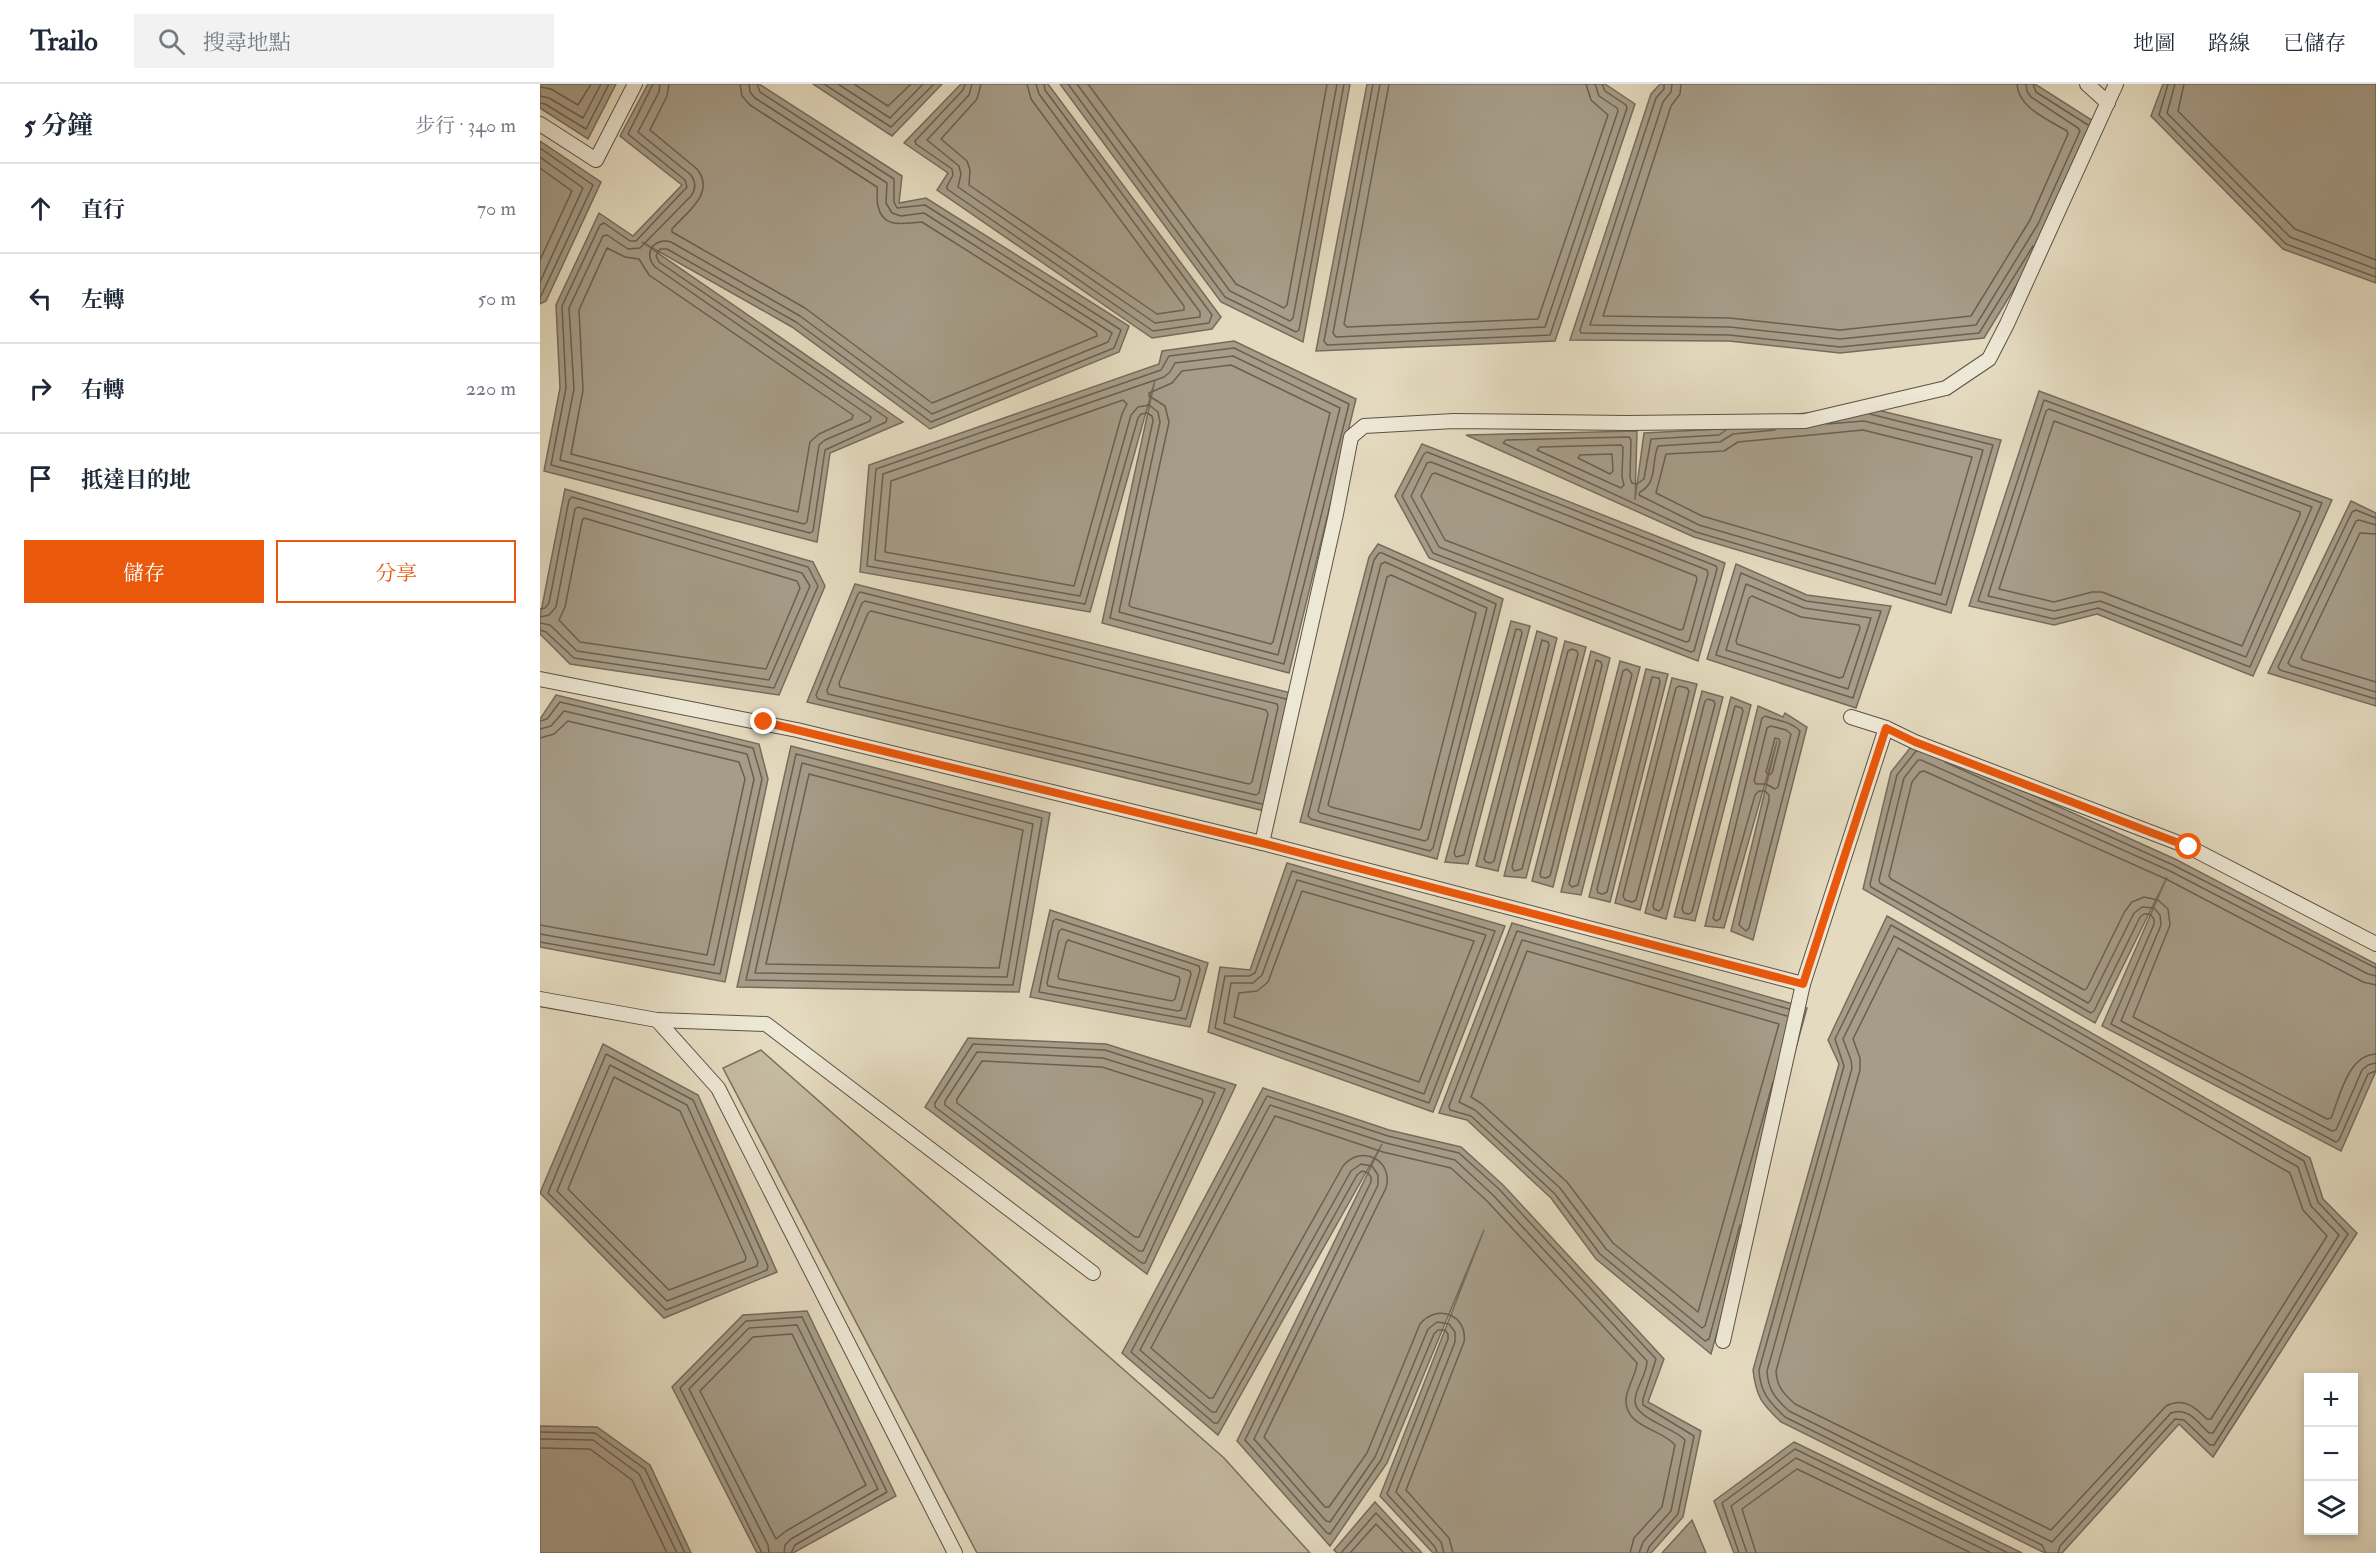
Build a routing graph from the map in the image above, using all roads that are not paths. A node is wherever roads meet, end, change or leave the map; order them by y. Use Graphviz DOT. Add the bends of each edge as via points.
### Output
graph roads {
  1 [pos="636,84"];
  2 [pos="2087,84"];
  3 [pos="2116,84"];
  4 [pos="2108,103"];
  5 [pos="540,124"];
  6 [pos="540,679"];
  7 [pos="1851,717"];
  8 [pos="1886,728"];
  9 [pos="1262,843"];
  10 [pos="2376,944"];
  11 [pos="1803,984"];
  12 [pos="540,999"];
  13 [pos="657,1020"];
  14 [pos="1093,1273"];
  15 [pos="1723,1341"];
  16 [pos="955,1553"];
  1 -- 5 [label="lane" via="596,160"];
  2 -- 4 [label="lane"];
  3 -- 4 [label="lane"];
  4 -- 9 [label="lane" via="1989,358 1946,388 1805,421 1454,421 1364,426 1351,437"];
  6 -- 9 [label="lane" via="764,722"];
  7 -- 8 [label="lane"];
  8 -- 10 [label="lane" via="2189,847"];
  8 -- 11 [label="lane"];
  9 -- 11 [label="lane"];
  11 -- 15 [label="lane"];
  12 -- 13 [label="lane"];
  13 -- 14 [label="lane" via="766,1024"];
  13 -- 16 [label="lane" via="718,1088"];
}
